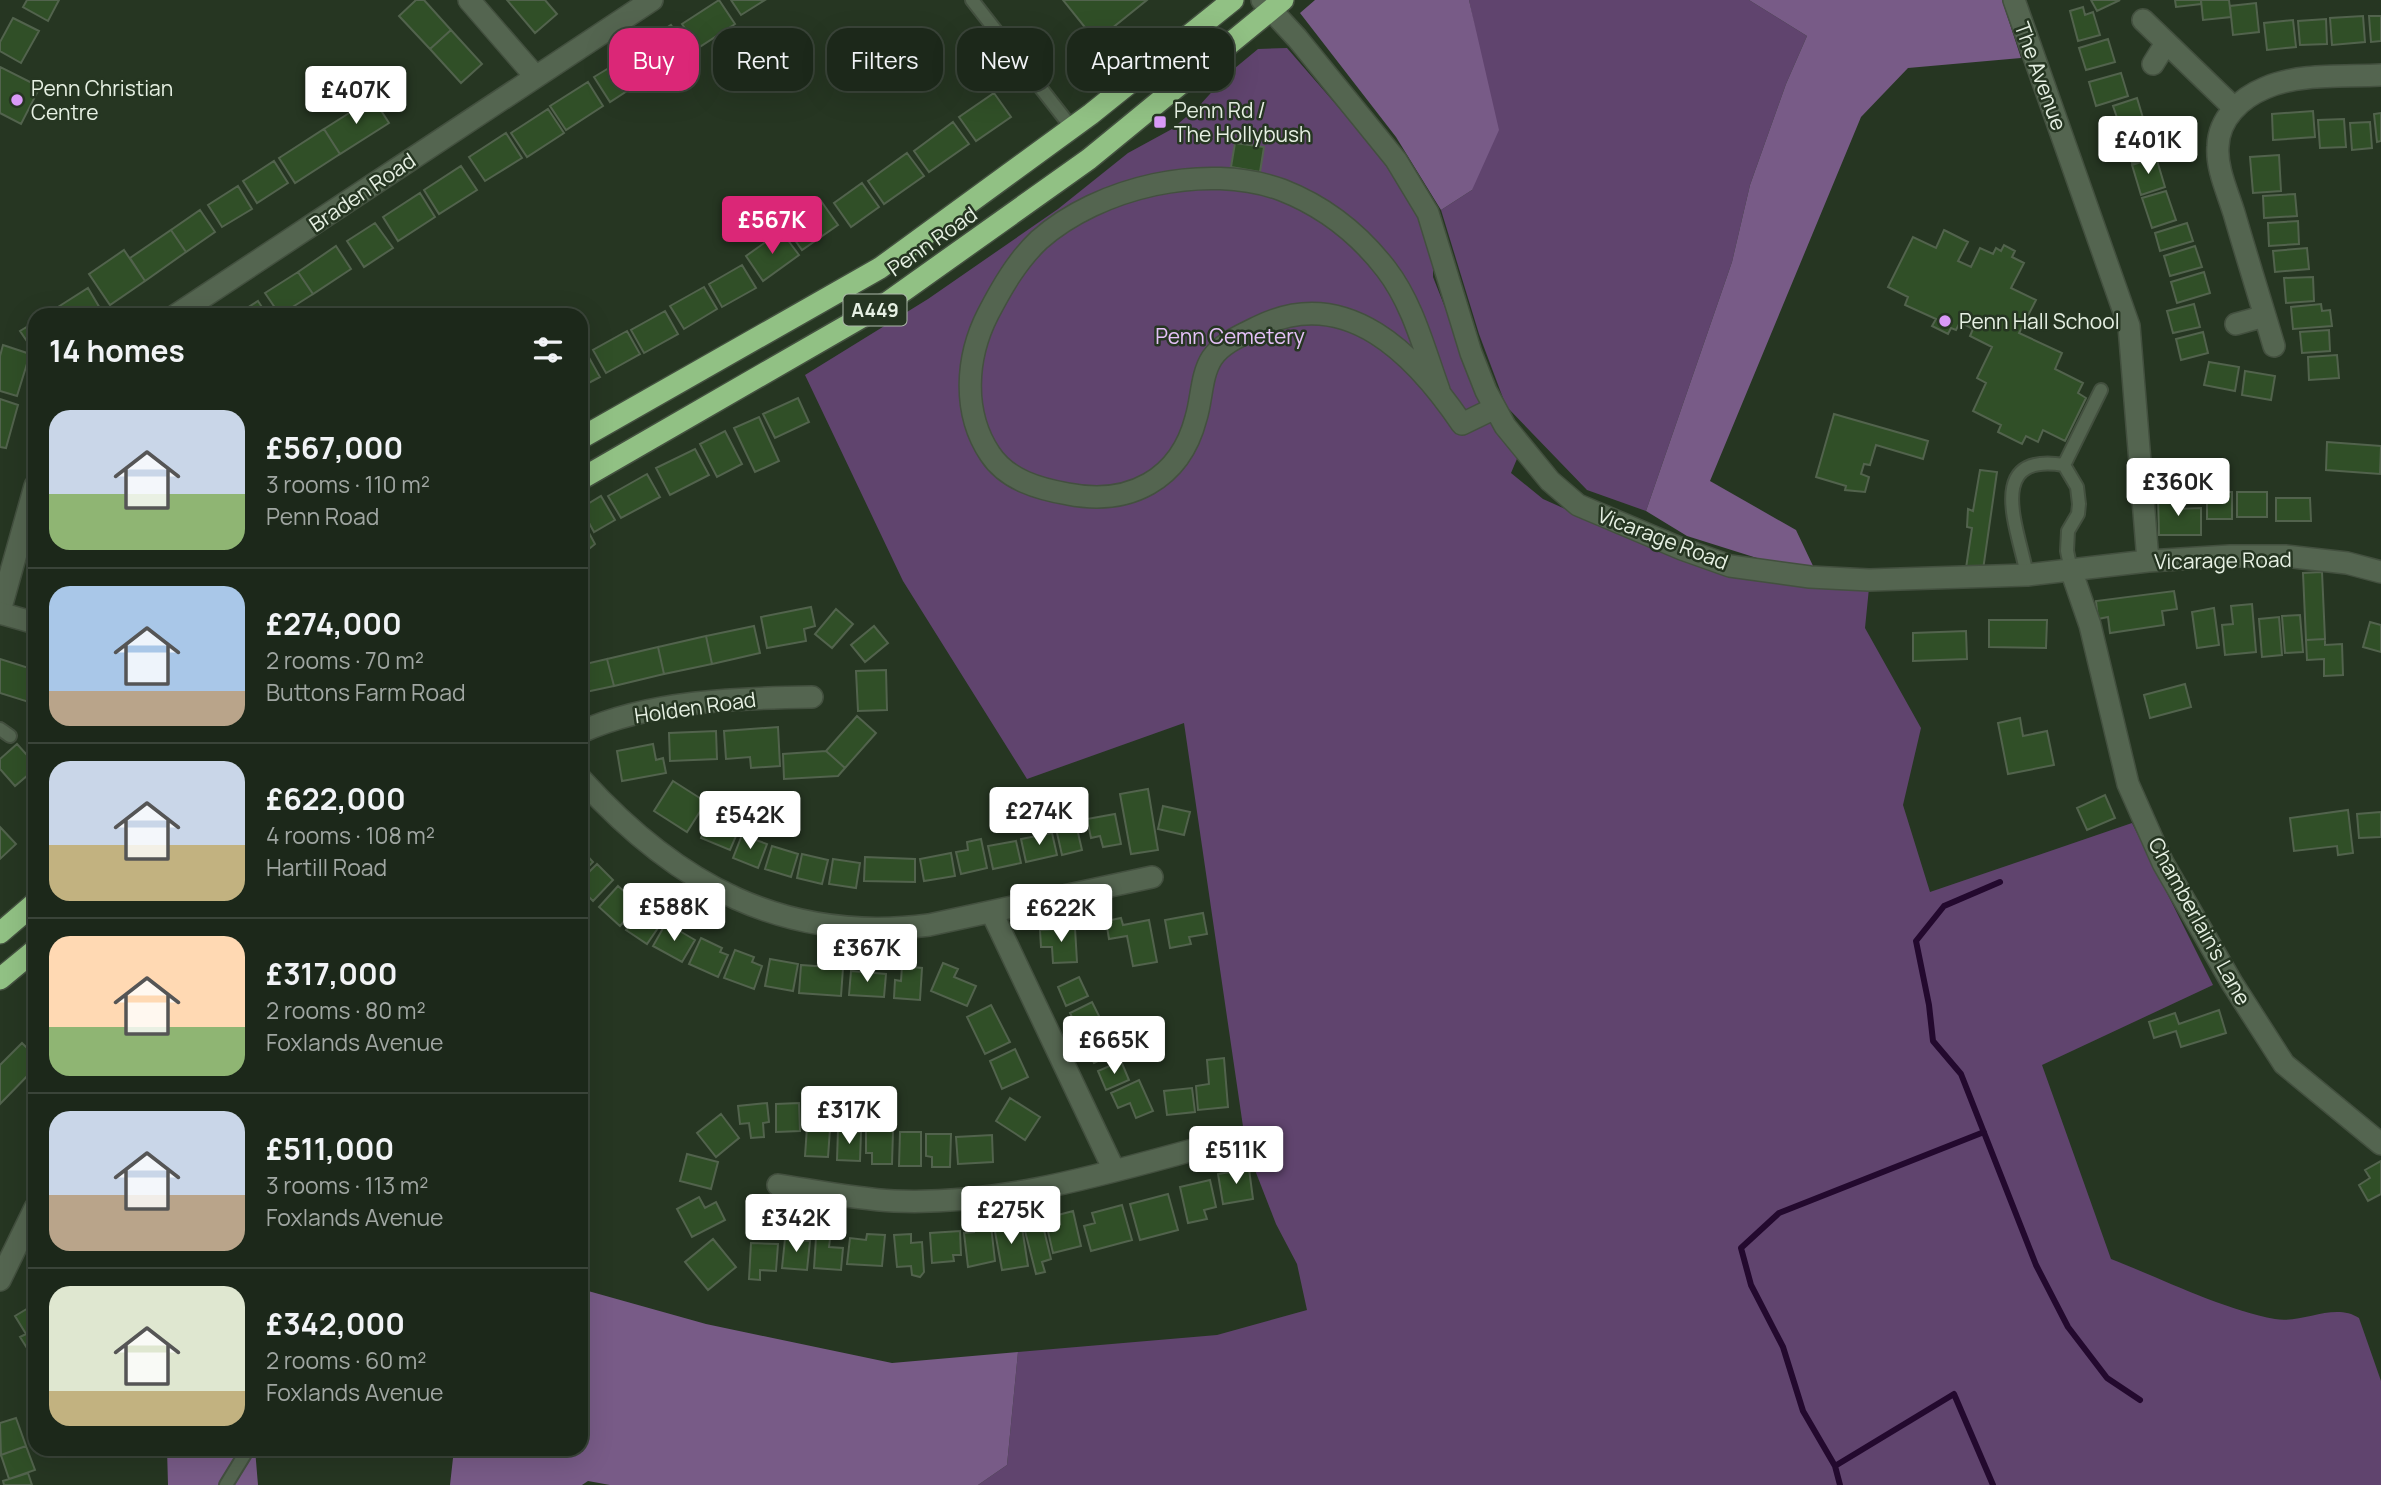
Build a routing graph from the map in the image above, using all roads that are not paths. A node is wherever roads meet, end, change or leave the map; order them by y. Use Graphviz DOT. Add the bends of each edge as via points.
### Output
graph roads {
  1 [pos="469,0"];
  2 [pos="652,0"];
  3 [pos="1233,0"];
  4 [pos="2014,0"];
  5 [pos="976,1"];
  6 [pos="1271,4"];
  7 [pos="2143,20"];
  8 [pos="2166,43"];
  9 [pos="2153,64"];
  10 [pos="2381,75"];
  11 [pos="535,76"];
  12 [pos="2233,107"];
  13 [pos="1072,128"];
  14 [pos="187,308"];
  15 [pos="2265,316"];
  16 [pos="2236,324"];
  17 [pos="2274,346"];
  18 [pos="1439,390"];
  19 [pos="2101,390"];
  20 [pos="1495,408"];
  21 [pos="588,434"];
  22 [pos="2064,465"];
  23 [pos="588,475"];
  24 [pos="28,511"];
  25 [pos="2148,561"];
  26 [pos="2071,570"];
  27 [pos="2381,572"];
  28 [pos="2027,575"];
  29 [pos="0,612"];
  30 [pos="28,621"];
  31 [pos="812,697"];
  32 [pos="588,729"];
  33 [pos="588,787"];
  34 [pos="1152,877"];
  35 [pos="28,909"];
  36 [pos="992,913"];
  37 [pos="0,933"];
  38 [pos="28,956"];
  39 [pos="0,979"];
  40 [pos="1234,1139"];
  41 [pos="2381,1144"];
  42 [pos="1114,1170"];
  43 [pos="778,1185"];
  44 [pos="28,1222"];
  45 [pos="0,1280"];
  46 [pos="244,1456"];
  47 [pos="226,1485"];
  1 -- 11 [label="street"];
  2 -- 11 [label="street, Braden Road"];
  3 -- 13 [label="highway, Penn Road / A449"];
  4 -- 25 [label="street, The Avenue" via="2129,326"];
  5 -- 13 [label="lane"];
  6 -- 20 [label="street, Vicarage Road" via="1396,160 1428,213 1471,353"];
  6 -- 23 [label="highway, Penn Road / A449" via="1089,159 888,302"];
  7 -- 8 [label="street"];
  8 -- 9 [label="street"];
  8 -- 12 [label="street"];
  10 -- 12 [label="street" via="2288,81 2247,96"];
  11 -- 14 [label="street, Braden Road"];
  12 -- 15 [label="street" via="2218,146"];
  13 -- 21 [label="highway, Penn Road / A449" via="880,268"];
  15 -- 16 [label="street"];
  15 -- 17 [label="street"];
  18 -- 18 [label="street" via="1406,300 1364,245 1338,221 1304,200 1243,180 1155,184 1072,215 1015,267 983,325 970,372 974,419 1002,468 1046,490 1077,496 1126,495 1153,484 1188,443 1213,356 1246,332 1286,316 1329,316 1373,331 1394,343"];
  18 -- 20 [label="street" via="1462,424"];
  19 -- 22 [label="lane"];
  20 -- 28 [label="street, Vicarage Road" via="1550,481 1578,505 1730,566 1868,580"];
  22 -- 26 [label="lane" via="2077,486 2079,504 2068,531"];
  22 -- 28 [label="lane" via="2035,463 2023,470 2011,489 2011,511"];
  24 -- 29 [label="street"];
  25 -- 26 [label="street, Vicarage Road"];
  25 -- 27 [label="street, Vicarage Road" via="2285,556"];
  26 -- 28 [label="street, Vicarage Road"];
  26 -- 41 [label="street, Chamberlain's Lane" via="2090,625 2128,784 2163,863 2284,1064"];
  29 -- 30 [label="street"];
  31 -- 32 [label="street, Holden Road" via="698,704 611,720"];
  33 -- 36 [label="street" via="678,867 751,906 856,929 896,930"];
  34 -- 36 [label="street"];
  35 -- 37 [label="highway"];
  36 -- 42 [label="street"];
  38 -- 39 [label="highway"];
  40 -- 42 [label="street"];
  42 -- 43 [label="street" via="1044,1189 945,1200 882,1200"];
  44 -- 45 [label="street"];
  46 -- 47 [label="lane"];
}
